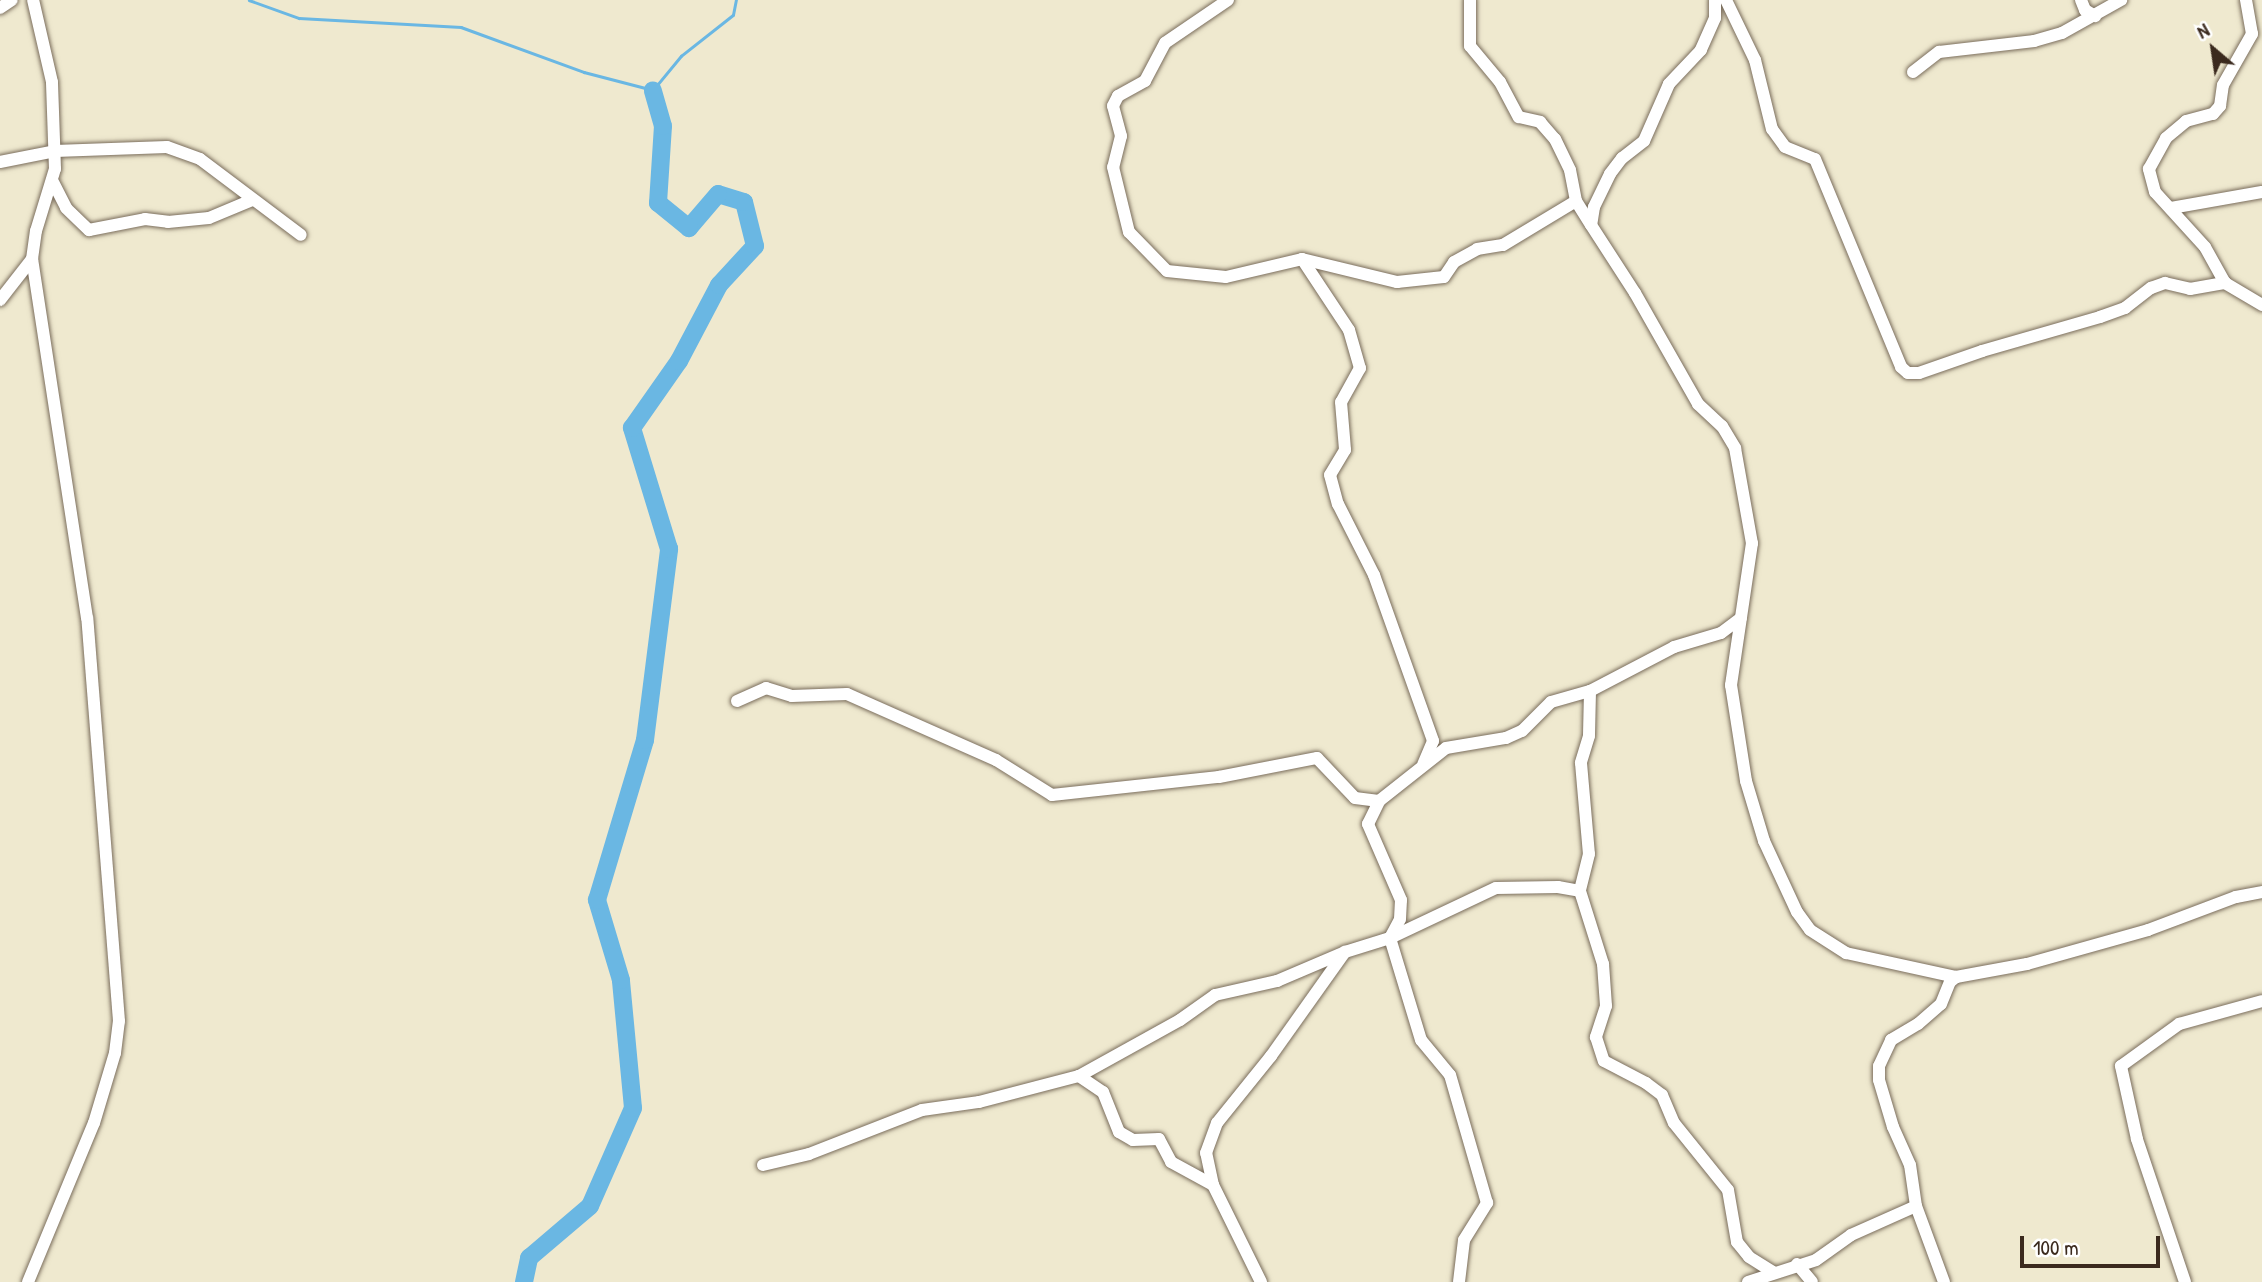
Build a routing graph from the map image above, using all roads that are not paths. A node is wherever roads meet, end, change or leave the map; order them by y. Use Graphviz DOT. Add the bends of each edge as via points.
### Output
graph roads {
  1 [pos="12,0"];
  2 [pos="33,0"];
  3 [pos="1228,0"];
  4 [pos="1470,0"];
  5 [pos="1715,0"];
  6 [pos="1726,0"];
  7 [pos="2081,0"];
  8 [pos="2121,0"];
  9 [pos="2246,0"];
  10 [pos="0,8"];
  11 [pos="2095,16"];
  12 [pos="1913,72"];
  13 [pos="55,151"];
  14 [pos="0,162"];
  15 [pos="53,182"];
  16 [pos="2262,192"];
  17 [pos="252,200"];
  18 [pos="1576,201"];
  19 [pos="2171,208"];
  20 [pos="1591,225"];
  21 [pos="301,235"];
  22 [pos="32,259"];
  23 [pos="1302,259"];
  24 [pos="2225,283"];
  25 [pos="0,300"];
  26 [pos="2262,305"];
  27 [pos="1741,618"];
  28 [pos="1590,691"];
  29 [pos="737,701"];
  30 [pos="1422,769"];
  31 [pos="1379,801"];
  32 [pos="1580,891"];
  33 [pos="2262,892"];
  34 [pos="1390,938"];
  35 [pos="1345,952"];
  36 [pos="1956,977"];
  37 [pos="2262,1001"];
  38 [pos="1079,1076"];
  39 [pos="763,1164"];
  40 [pos="1213,1185"];
  41 [pos="1916,1206"];
  42 [pos="1797,1264"];
  43 [pos="1773,1272"];
  44 [pos="28,1282"];
  45 [pos="1261,1282"];
  46 [pos="1459,1282"];
  47 [pos="1748,1282"];
  48 [pos="1812,1282"];
  49 [pos="1944,1282"];
  50 [pos="2185,1282"];
  1 -- 10 [label="street"];
  2 -- 13 [label="street" via="52,82"];
  3 -- 23 [label="street" via="1166,44 1145,81 1118,96 1112,106 1121,136 1113,167 1129,232 1167,271 1226,277"];
  4 -- 18 [label="street" via="1470,46 1500,82 1518,117 1541,122 1555,139 1570,170"];
  5 -- 20 [label="street" via="1715,18 1701,50 1669,84 1644,141 1610,174"];
  6 -- 24 [label="street" via="1755,60 1772,129 1785,147 1815,159 1901,367 1908,373 2100,317 2165,283 2190,289"];
  7 -- 11 [label="street" via="2085,10"];
  8 -- 11 [label="street"];
  9 -- 19 [label="street" via="2252,34 2223,85 2220,106 2213,114 2186,121 2166,138 2149,169 2155,192"];
  11 -- 12 [label="street" via="2034,41 1939,52"];
  13 -- 14 [label="street"];
  13 -- 15 [label="street"];
  13 -- 17 [label="street" via="167,147 201,159"];
  15 -- 17 [label="street" via="66,208 89,230 145,219 209,218"];
  15 -- 22 [label="street" via="36,231"];
  16 -- 19 [label="street"];
  17 -- 21 [label="street"];
  18 -- 20 [label="street"];
  18 -- 23 [label="street" via="1503,245 1477,249 1454,262 1444,277 1397,282"];
  19 -- 24 [label="street" via="2205,247"];
  20 -- 27 [label="street" via="1698,404 1722,426 1735,448 1752,543"];
  22 -- 25 [label="street"];
  22 -- 44 [label="street" via="88,618 119,1021 100,1105"];
  23 -- 30 [label="street" via="1349,330 1360,368 1341,402 1345,450 1330,475 1338,504 1374,575 1433,741"];
  24 -- 26 [label="street"];
  27 -- 28 [label="street" via="1721,633 1674,647"];
  27 -- 36 [label="street" via="1731,685 1746,781 1764,841 1797,912 1810,930 1846,953"];
  28 -- 30 [label="street" via="1551,702 1522,731 1506,738 1446,748"];
  28 -- 32 [label="street" via="1589,736 1581,763 1589,854"];
  29 -- 31 [label="street" via="766,688 792,696 847,694 996,760 1052,795 1219,777 1317,758 1355,798"];
  30 -- 31 [label="street"];
  31 -- 34 [label="street" via="1368,824 1401,901 1400,919"];
  32 -- 34 [label="street" via="1496,888"];
  32 -- 43 [label="street" via="1603,964 1606,1006 1596,1037 1604,1061 1662,1095 1674,1123 1728,1190 1737,1242 1749,1257"];
  33 -- 36 [label="street" via="2028,964"];
  34 -- 35 [label="street"];
  34 -- 46 [label="street" via="1421,1040 1450,1075 1487,1203 1464,1240"];
  35 -- 38 [label="street" via="1277,981 1215,995 1180,1020"];
  35 -- 40 [label="street" via="1217,1123 1206,1153"];
  36 -- 41 [label="street" via="1941,1004 1891,1040 1879,1066 1879,1080 1910,1165"];
  37 -- 50 [label="street" via="2179,1024 2121,1066 2137,1139"];
  38 -- 39 [label="street" via="979,1102 922,1110 809,1154"];
  38 -- 40 [label="street" via="1103,1092 1119,1132 1133,1140 1159,1139 1171,1162"];
  40 -- 45 [label="street"];
  41 -- 42 [label="street" via="1851,1235 1816,1260"];
  41 -- 49 [label="street"];
  42 -- 43 [label="street"];
  42 -- 48 [label="street"];
  43 -- 47 [label="street"];
}
